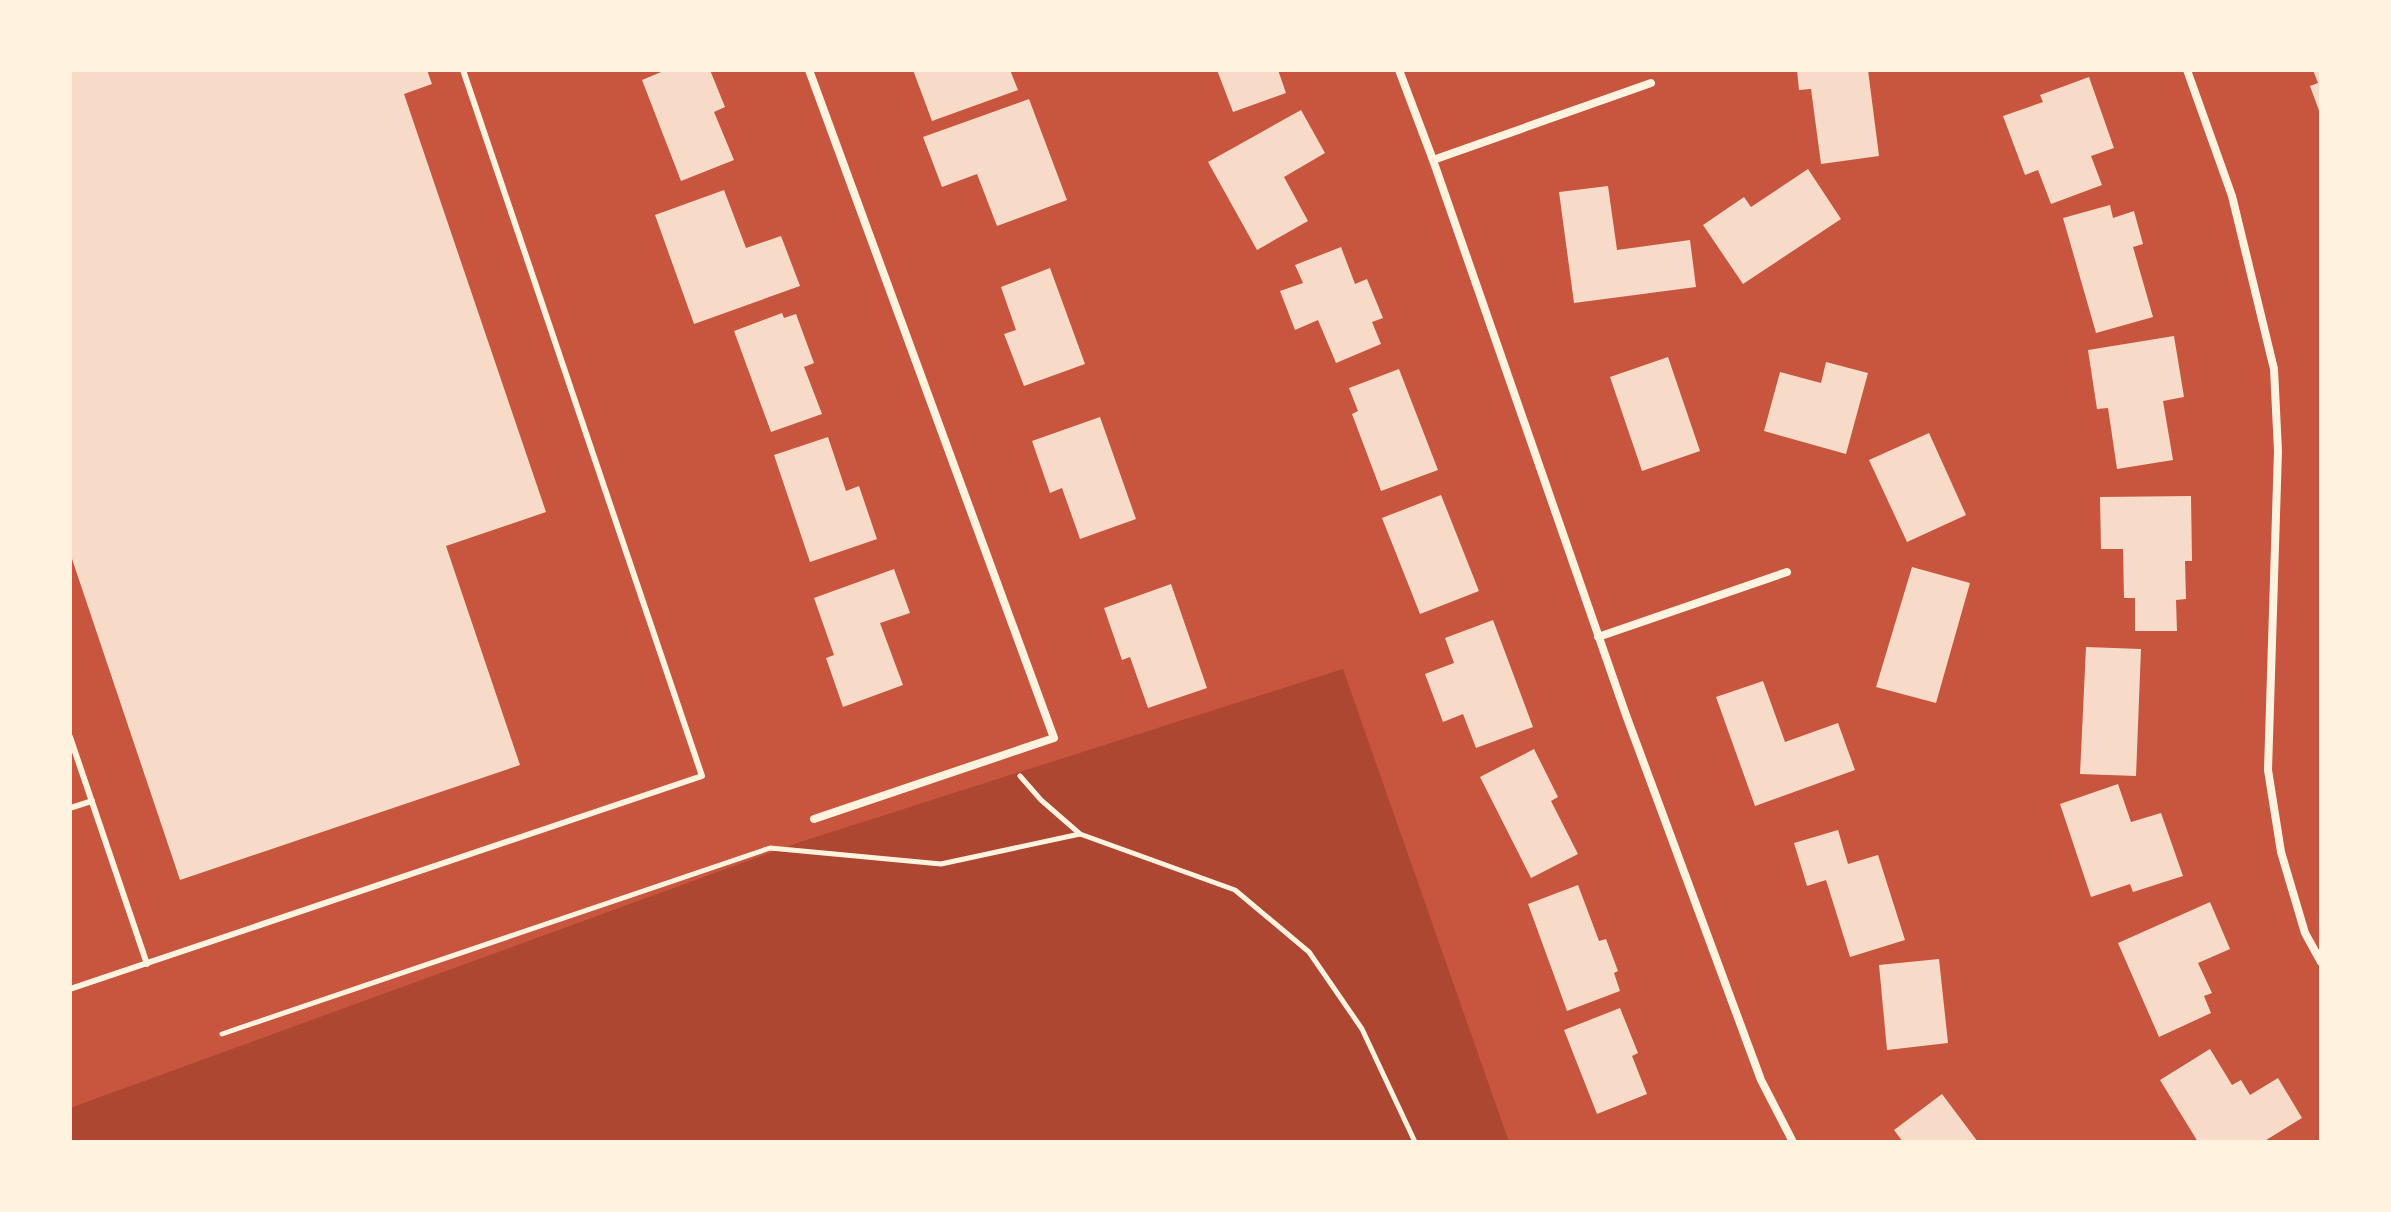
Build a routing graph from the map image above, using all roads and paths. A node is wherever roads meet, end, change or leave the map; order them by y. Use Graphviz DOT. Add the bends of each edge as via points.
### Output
graph roads {
  1 [pos="463,70"];
  2 [pos="809,70"];
  3 [pos="1399,70"];
  4 [pos="2187,70"];
  5 [pos="1651,83"];
  6 [pos="1433,160"];
  7 [pos="1787,572"];
  8 [pos="1598,637"];
  9 [pos="70,737"];
  10 [pos="1011,752"];
  11 [pos="92,801"];
  12 [pos="70,808"];
  13 [pos="814,819"];
  14 [pos="1080,834"];
  15 [pos="2321,962"];
  16 [pos="147,964"];
  17 [pos="70,989"];
  18 [pos="222,1034"];
  19 [pos="1415,1142"];
  20 [pos="1793,1142"];
  1 -- 16 [label="lane" via="702,776"];
  2 -- 10 [label="street" via="1054,738"];
  3 -- 6 [label="street"];
  4 -- 15 [label="street" via="2232,196 2274,369 2278,451 2268,770 2281,852 2305,933"];
  5 -- 6 [label="street"];
  6 -- 8 [label="street"];
  7 -- 8 [label="street"];
  8 -- 20 [label="street" via="1761,1080"];
  9 -- 11 [label="lane"];
  10 -- 13 [label="street"];
  10 -- 14 [label="path" via="1019,775"];
  11 -- 12 [label="lane"];
  11 -- 16 [label="lane"];
  14 -- 18 [label="path" via="941,864 770,848"];
  14 -- 19 [label="path" via="1235,890 1309,952 1362,1029"];
  16 -- 17 [label="lane"];
}
